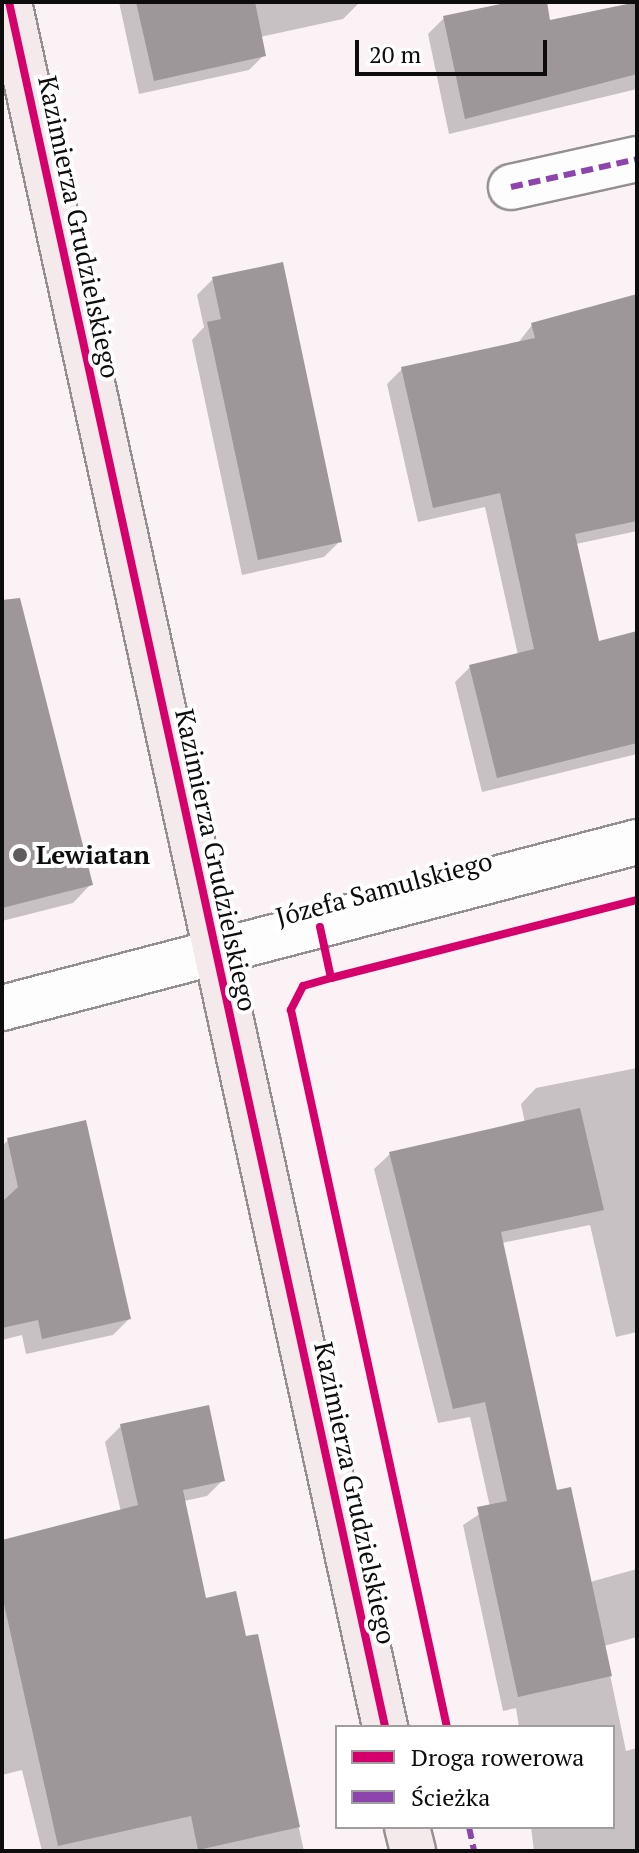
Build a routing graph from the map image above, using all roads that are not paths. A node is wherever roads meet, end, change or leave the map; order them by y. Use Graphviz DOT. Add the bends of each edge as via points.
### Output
graph roads {
  1 [pos="9,2"];
  2 [pos="637,159"];
  3 [pos="511,187"];
  4 [pos="637,842"];
  5 [pos="216,953"];
  6 [pos="2,1008"];
  7 [pos="385,1725"];
  8 [pos="408,1829"];
  9 [pos="413,1851"];
  1 -- 5 [label="street, Kazimierza Grudzielskiego"];
  2 -- 3 [label="street"];
  4 -- 5 [label="street, Józefa Samulskiego"];
  5 -- 6 [label="street, Józefa Samulskiego"];
  5 -- 7 [label="street, Kazimierza Grudzielskiego"];
  8 -- 9 [label="street"];
}
